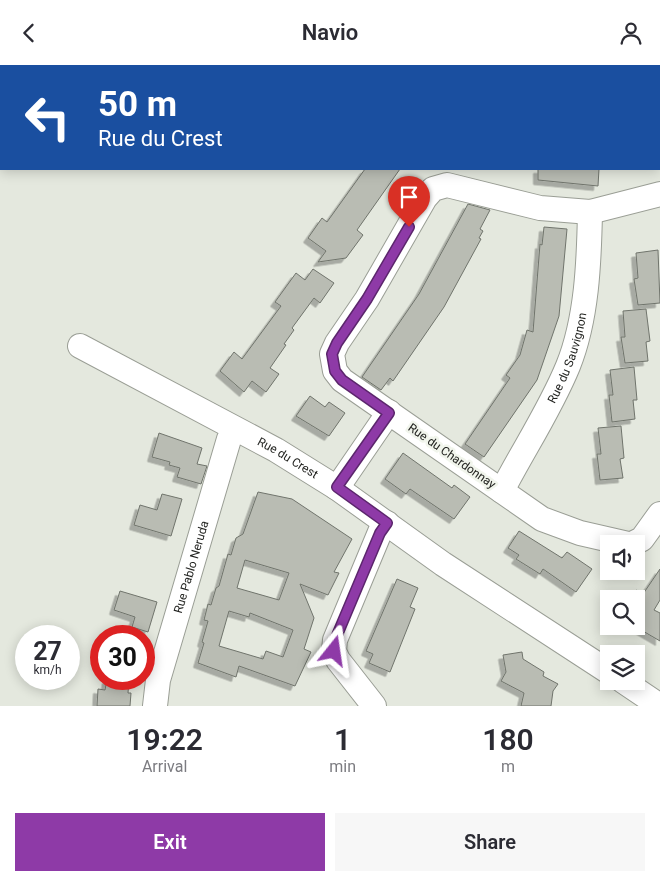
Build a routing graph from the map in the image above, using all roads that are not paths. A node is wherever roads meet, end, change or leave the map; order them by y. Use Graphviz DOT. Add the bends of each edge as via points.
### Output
graph roads {
  1 [pos="660,194"];
  2 [pos="590,212"];
  3 [pos="80,346"];
  4 [pos="389,413"];
  5 [pos="234,430"];
  6 [pos="337,487"];
  7 [pos="502,491"];
  8 [pos="660,514"];
  9 [pos="387,523"];
  10 [pos="645,535"];
  11 [pos="600,538"];
  12 [pos="600,666"];
  13 [pos="636,690"];
  14 [pos="155,706"];
  15 [pos="374,706"];
  16 [pos="660,706"];
  1 -- 2 [label="street, Rue du Chardonnay"];
  2 -- 4 [label="street, Rue du Chardonnay" via="540,208 447,185 433,189 332,354 335,371 342,380"];
  2 -- 7 [label="street, Rue du Sauvignon" via="583,305 576,341 559,386"];
  3 -- 5 [label="street, Rue du Crest"];
  4 -- 6 [label="street"];
  4 -- 7 [label="street, Rue du Chardonnay"];
  5 -- 6 [label="street, Rue du Crest" via="276,450"];
  5 -- 14 [label="street, Rue Pablo Neruda" via="158,680"];
  6 -- 9 [label="street, Rue du Crest"];
  7 -- 11 [label="street, Rue du Chardonnay" via="542,519"];
  8 -- 10 [label="street"];
  9 -- 12 [label="street, Rue du Crest" via="443,564"];
  9 -- 15 [label="street" via="354,594 335,640 334,651"];
  13 -- 16 [label="street"];
}
